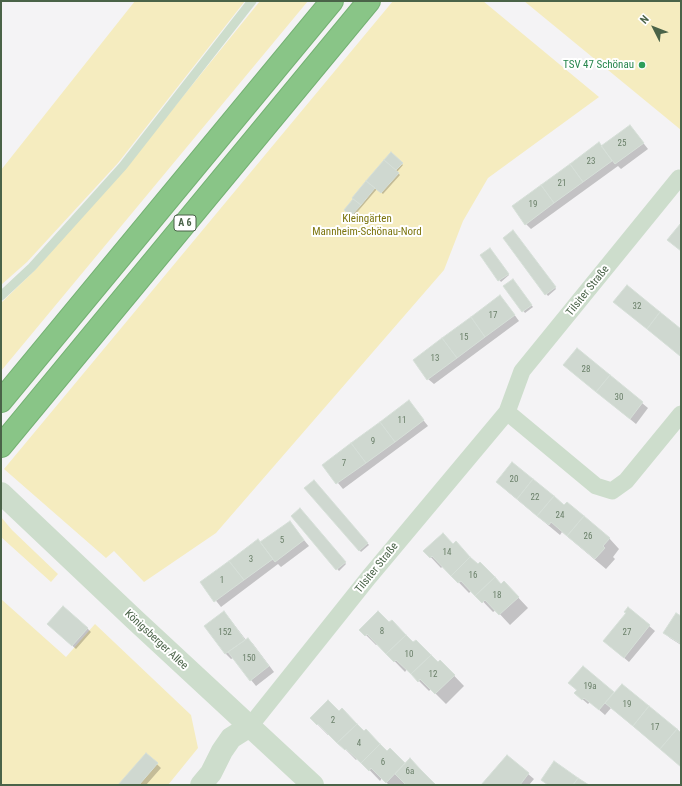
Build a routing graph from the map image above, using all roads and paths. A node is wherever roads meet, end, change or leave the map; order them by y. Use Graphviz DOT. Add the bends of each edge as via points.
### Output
graph roads {
  1 [pos="252,1"];
  2 [pos="332,1"];
  3 [pos="369,1"];
  4 [pos="681,180"];
  5 [pos="1,296"];
  6 [pos="1,401"];
  7 [pos="507,412"];
  8 [pos="681,414"];
  9 [pos="1,446"];
  10 [pos="1,493"];
  11 [pos="250,726"];
  12 [pos="206,779"];
  13 [pos="313,785"];
  1 -- 5 [label="lane" via="123,166 32,267"];
  2 -- 6 [label="highway, A 6"];
  3 -- 9 [label="highway, A 6"];
  4 -- 7 [label="street, Tilsiter Straße" via="679,178 522,371"];
  7 -- 8 [label="street" via="596,486 612,491 626,481"];
  7 -- 11 [label="street, Tilsiter Straße"];
  10 -- 11 [label="street, Königsberger Allee"];
  11 -- 12 [label="street" via="242,747"];
  11 -- 13 [label="street, Königsberger Allee"];
}
